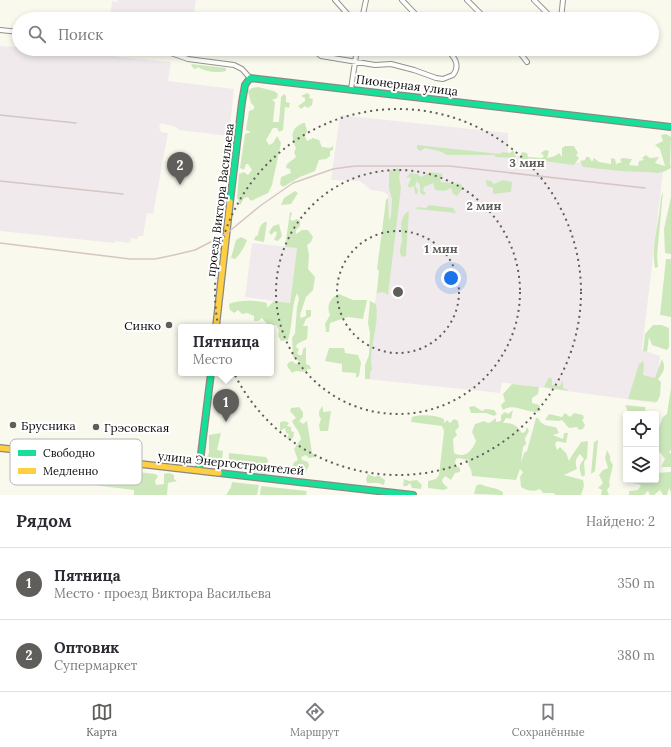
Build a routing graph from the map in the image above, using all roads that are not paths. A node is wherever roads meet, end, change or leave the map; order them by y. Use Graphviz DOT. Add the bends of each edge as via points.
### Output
graph roads {
  1 [pos="335,0"];
  2 [pos="366,0"];
  3 [pos="402,0"];
  4 [pos="467,0"];
  5 [pos="534,0"];
  6 [pos="563,0"];
  7 [pos="346,12"];
  8 [pos="363,12"];
  9 [pos="413,12"];
  10 [pos="479,12"];
  11 [pos="546,12"];
  12 [pos="562,12"];
  13 [pos="0,30"];
  14 [pos="12,31"];
  15 [pos="180,56"];
  16 [pos="321,56"];
  17 [pos="356,56"];
  18 [pos="453,56"];
  19 [pos="522,56"];
  20 [pos="355,61"];
  21 [pos="527,62"];
  22 [pos="250,78"];
  23 [pos="351,89"];
  24 [pos="671,127"];
  25 [pos="216,324"];
  26 [pos="211,376"];
  27 [pos="0,448"];
  28 [pos="10,449"];
  29 [pos="142,464"];
  30 [pos="199,470"];
  31 [pos="413,495"];
  1 -- 7 [label="street"];
  2 -- 8 [label="street"];
  3 -- 9 [label="street"];
  4 -- 10 [label="street"];
  5 -- 11 [label="street"];
  6 -- 12 [label="street"];
  13 -- 14 [label="street"];
  15 -- 22 [label="street" via="234,65"];
  16 -- 20 [label="street"];
  17 -- 20 [label="street"];
  18 -- 20 [label="street" via="457,66 453,75 443,79 391,64"];
  19 -- 21 [label="street"];
  20 -- 23 [label="street"];
  22 -- 23 [label="street, Пионерная улица"];
  22 -- 25 [label="street, проезд Виктора Васильева" via="245,85 242,102"];
  23 -- 24 [label="street, Пионерная улица"];
  26 -- 30 [label="street"];
  27 -- 28 [label="street, улица Энергостроителей"];
  29 -- 30 [label="street, улица Энергостроителей"];
  30 -- 31 [label="street, улица Энергостроителей"];
}
